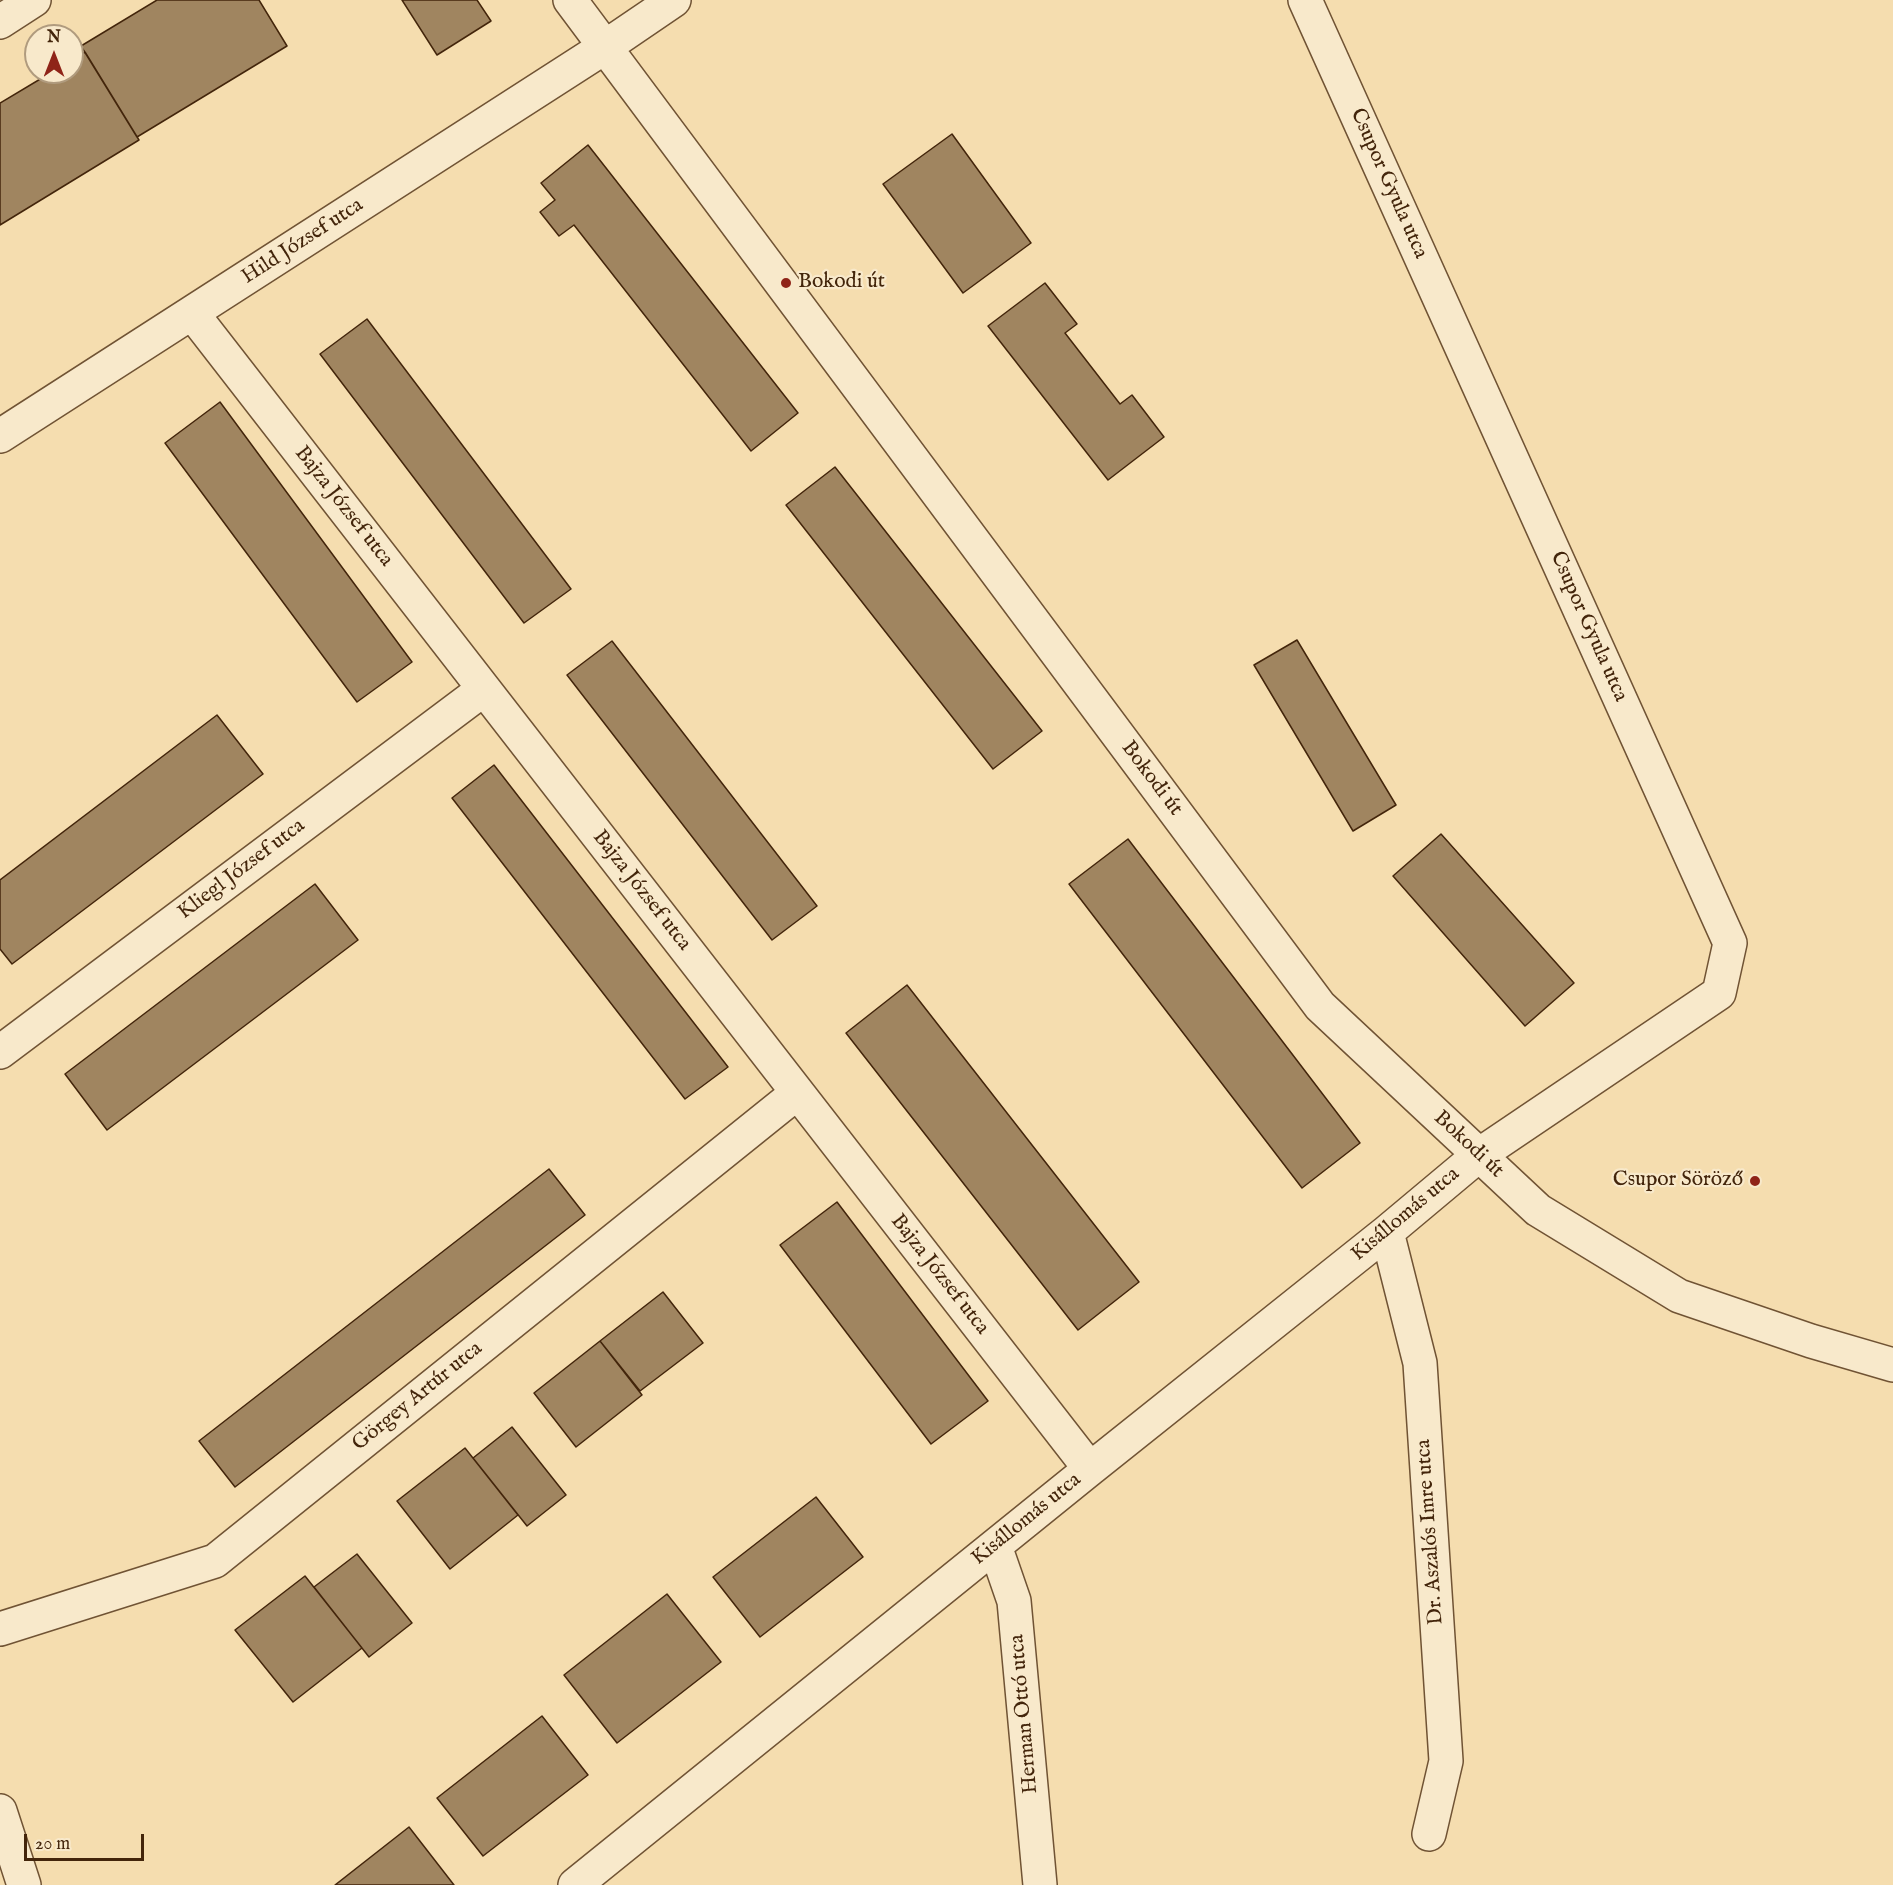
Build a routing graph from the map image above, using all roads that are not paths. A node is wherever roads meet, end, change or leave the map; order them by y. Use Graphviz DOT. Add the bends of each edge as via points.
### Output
graph roads {
  1 [pos="34,0"];
  2 [pos="570,0"];
  3 [pos="674,0"];
  4 [pos="1305,0"];
  5 [pos="0,22"];
  6 [pos="605,47"];
  7 [pos="192,313"];
  8 [pos="0,436"];
  9 [pos="484,689"];
  10 [pos="0,1052"];
  11 [pos="797,1093"];
  12 [pos="1479,1155"];
  13 [pos="1387,1232"];
  14 [pos="1893,1365"];
  15 [pos="1090,1469"];
  16 [pos="995,1546"];
  17 [pos="0,1629"];
  18 [pos="0,1811"];
  19 [pos="1429,1834"];
  20 [pos="583,1882"];
  21 [pos="24,1885"];
  22 [pos="1040,1885"];
  1 -- 5 [label="street"];
  2 -- 6 [label="street, Bokodi út"];
  3 -- 6 [label="street, Hild József utca"];
  4 -- 12 [label="street, Csupor Gyula utca" via="1730,943 1719,993"];
  6 -- 7 [label="street, Hild József utca"];
  6 -- 12 [label="street, Bokodi út" via="1320,1006"];
  7 -- 8 [label="street, Hild József utca"];
  7 -- 9 [label="street, Bajza József utca"];
  9 -- 10 [label="street, Kliegl József utca"];
  9 -- 11 [label="street, Bajza József utca"];
  11 -- 15 [label="street, Bajza József utca"];
  11 -- 17 [label="street, Görgey Artúr utca" via="215,1561"];
  12 -- 13 [label="street, Kisállomás utca"];
  12 -- 14 [label="street, Bokodi út" via="1538,1210 1679,1296"];
  13 -- 15 [label="street, Kisállomás utca"];
  13 -- 19 [label="street, Dr. Aszalós Imre utca" via="1420,1363 1446,1761"];
  15 -- 16 [label="street, Kisállomás utca"];
  16 -- 20 [label="street, Kisállomás utca"];
  16 -- 22 [label="street, Herman Ottó utca" via="1014,1601"];
  18 -- 21 [label="street"];
}
